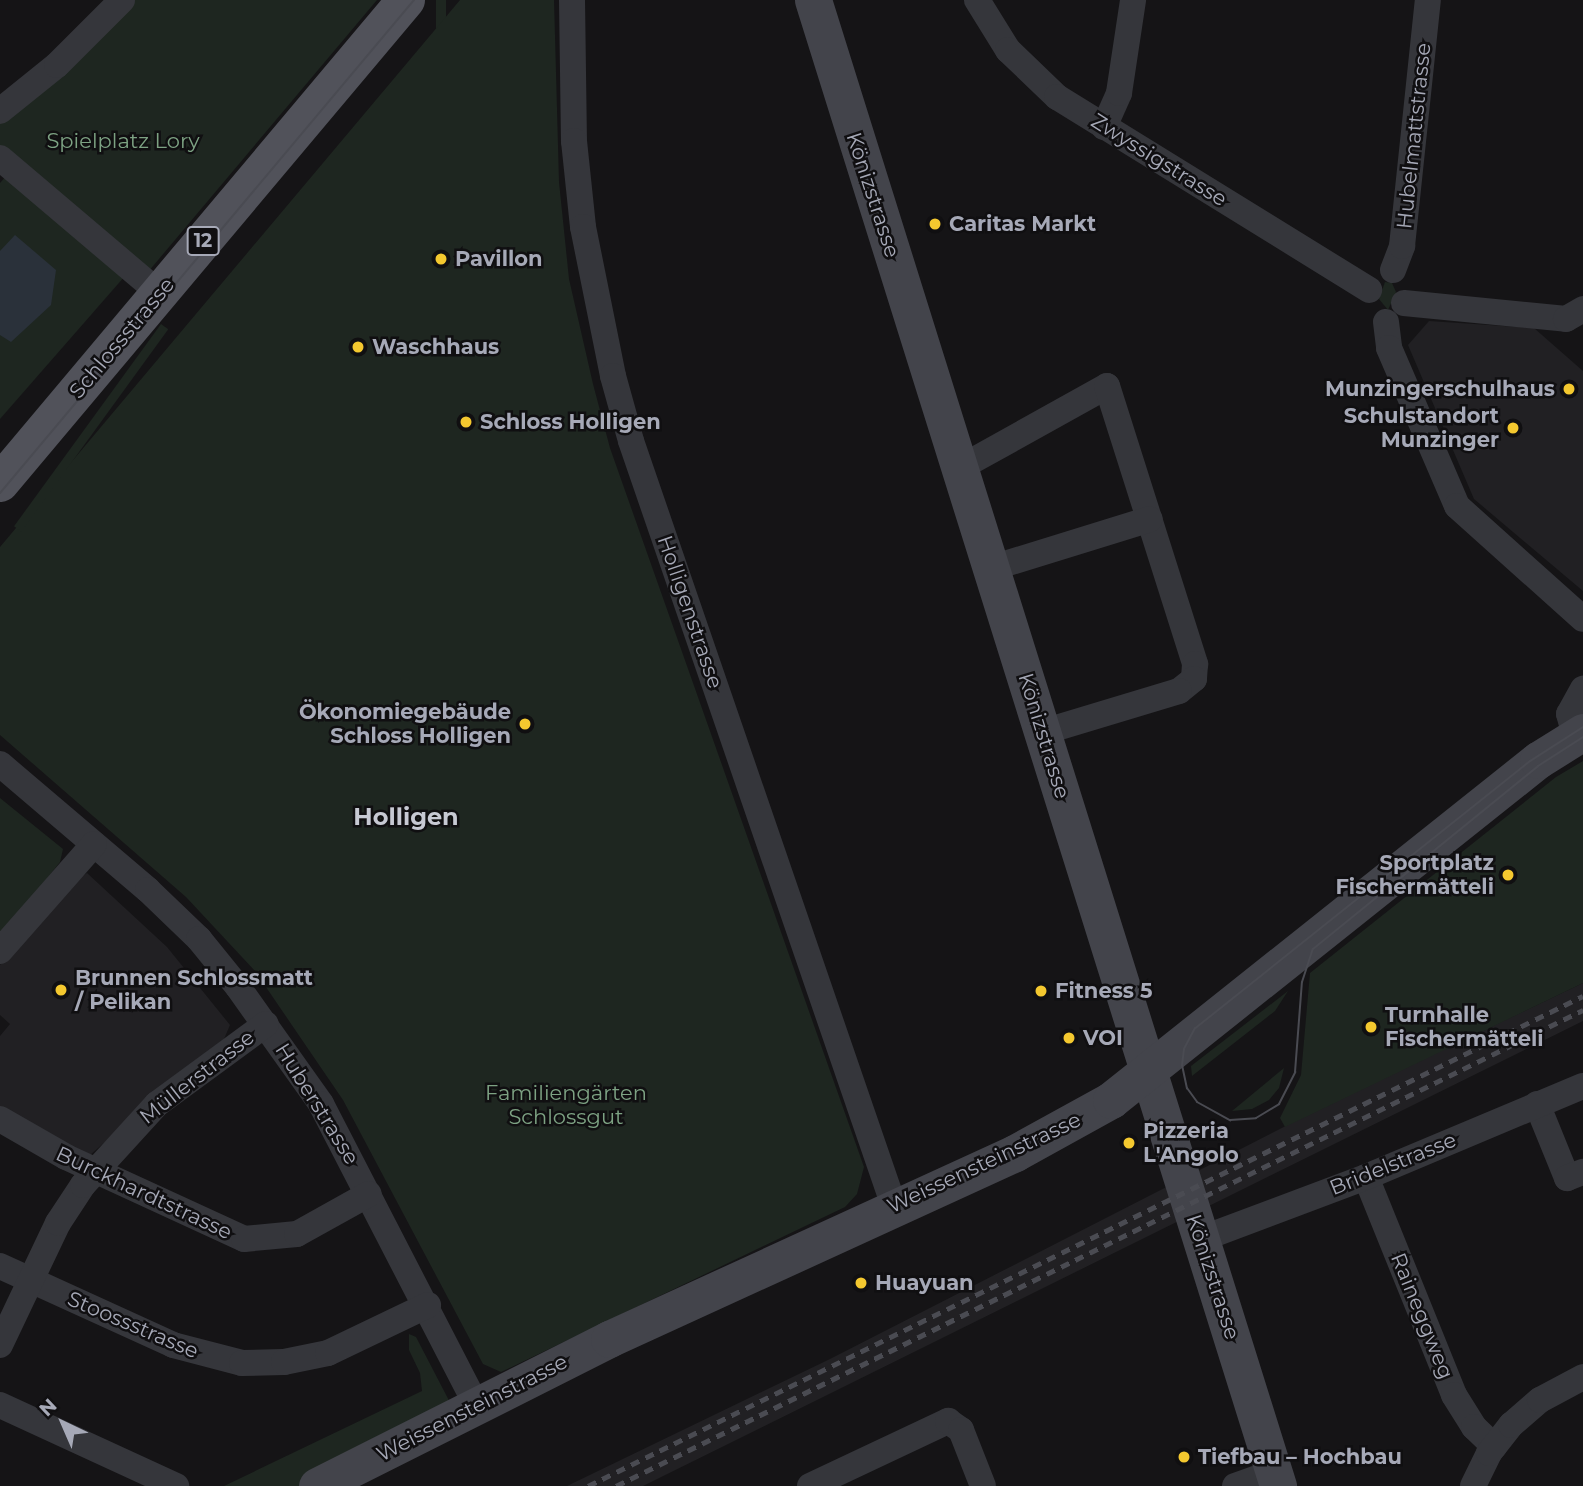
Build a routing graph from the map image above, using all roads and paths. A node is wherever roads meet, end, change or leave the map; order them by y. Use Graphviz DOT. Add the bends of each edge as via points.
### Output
graph roads {
  1 [pos="122,0"];
  2 [pos="406,0"];
  3 [pos="572,0"];
  4 [pos="813,0"];
  5 [pos="977,0"];
  6 [pos="1133,0"];
  7 [pos="1428,0"];
  8 [pos="0,111"];
  9 [pos="1104,127"];
  10 [pos="0,158"];
  11 [pos="1393,270"];
  12 [pos="1369,290"];
  13 [pos="159,293"];
  14 [pos="1395,313"];
  15 [pos="1582,314"];
  16 [pos="974,460"];
  17 [pos="0,483"];
  18 [pos="1150,519"];
  19 [pos="992,568"];
  20 [pos="1583,619"];
  21 [pos="1583,689"];
  22 [pos="1043,733"];
  23 [pos="1579,734"];
  24 [pos="1,767"];
  25 [pos="94,844"];
  26 [pos="0,951"];
  27 [pos="266,1024"];
  28 [pos="1149,1070"];
  29 [pos="1583,1086"];
  30 [pos="1537,1104"];
  31 [pos="0,1119"];
  32 [pos="95,1172"];
  33 [pos="1575,1175"];
  34 [pos="1366,1177"];
  35 [pos="369,1194"];
  36 [pos="894,1206"];
  37 [pos="1201,1239"];
  38 [pos="0,1266"];
  39 [pos="30,1280"];
  40 [pos="428,1306"];
  41 [pos="0,1345"];
  42 [pos="1583,1377"];
  43 [pos="0,1405"];
  44 [pos="477,1406"];
  45 [pos="1494,1446"];
  46 [pos="1276,1479"];
  47 [pos="176,1486"];
  48 [pos="317,1486"];
  49 [pos="810,1486"];
  50 [pos="983,1486"];
  51 [pos="1235,1486"];
  52 [pos="1473,1486"];
  1 -- 8 [label="street" via="57,65"];
  2 -- 13 [label="main road, Schlossstrasse / 12"];
  3 -- 36 [label="street, Holligenstrasse" via="574,141 583,228 615,386"];
  4 -- 19 [label="main road, Könizstrasse"];
  5 -- 9 [label="street, Zwyssigstrasse" via="1019,63 1057,97"];
  6 -- 9 [label="street" via="1119,93"];
  7 -- 11 [label="street, Hubelmattstrasse" via="1402,246"];
  9 -- 12 [label="street, Zwyssigstrasse"];
  10 -- 13 [label="street"];
  11 -- 12 [label="street" via="1381,273"];
  11 -- 14 [label="street" via="1403,284"];
  12 -- 14 [label="street" via="1372,311"];
  13 -- 17 [label="main road, Schlossstrasse / 12"];
  14 -- 15 [label="street" via="1566,319"];
  14 -- 20 [label="street" via="1389,348 1457,506"];
  16 -- 18 [label="street" via="1107,386"];
  18 -- 19 [label="street"];
  18 -- 22 [label="street" via="1195,664 1194,678 1179,691"];
  19 -- 22 [label="main road, Könizstrasse"];
  21 -- 23 [label="street" via="1569,714"];
  22 -- 28 [label="main road, Könizstrasse"];
  23 -- 28 [label="main road, Weissensteinstrasse" via="1538,760"];
  24 -- 25 [label="street, Huberstrasse"];
  25 -- 26 [label="street"];
  25 -- 27 [label="street, Huberstrasse" via="199,939"];
  27 -- 32 [label="street, Müllerstrasse" via="157,1104"];
  27 -- 35 [label="street, Huberstrasse" via="321,1104"];
  28 -- 36 [label="main road, Weissensteinstrasse" via="1058,1131"];
  28 -- 37 [label="main road, Könizstrasse"];
  29 -- 30 [label="street, Bridelstrasse"];
  30 -- 33 [label="street"];
  30 -- 34 [label="street, Bridelstrasse"];
  31 -- 32 [label="street, Burckhardtstrasse"];
  32 -- 35 [label="street, Burckhardtstrasse" via="244,1239 297,1234"];
  32 -- 39 [label="street, Müllerstrasse" via="58,1223"];
  34 -- 37 [label="street, Bridelstrasse"];
  34 -- 45 [label="street, Raineggweg" via="1454,1395 1474,1427"];
  35 -- 40 [label="street, Huberstrasse"];
  36 -- 44 [label="main road, Weissensteinstrasse"];
  37 -- 46 [label="main road, Könizstrasse"];
  38 -- 39 [label="street, Stoossstrasse"];
  39 -- 40 [label="street, Stoossstrasse" via="173,1345 242,1363 284,1362 328,1353"];
  39 -- 41 [label="street, Müllerstrasse"];
  40 -- 44 [label="street, Huberstrasse"];
  42 -- 45 [label="street" via="1540,1400"];
  43 -- 47 [label="street"];
  44 -- 48 [label="main road, Weissensteinstrasse"];
  45 -- 52 [label="street"];
  46 -- 51 [label="street, Könizstrasse"];
  49 -- 50 [label="street" via="943,1421 961,1430"];
}
